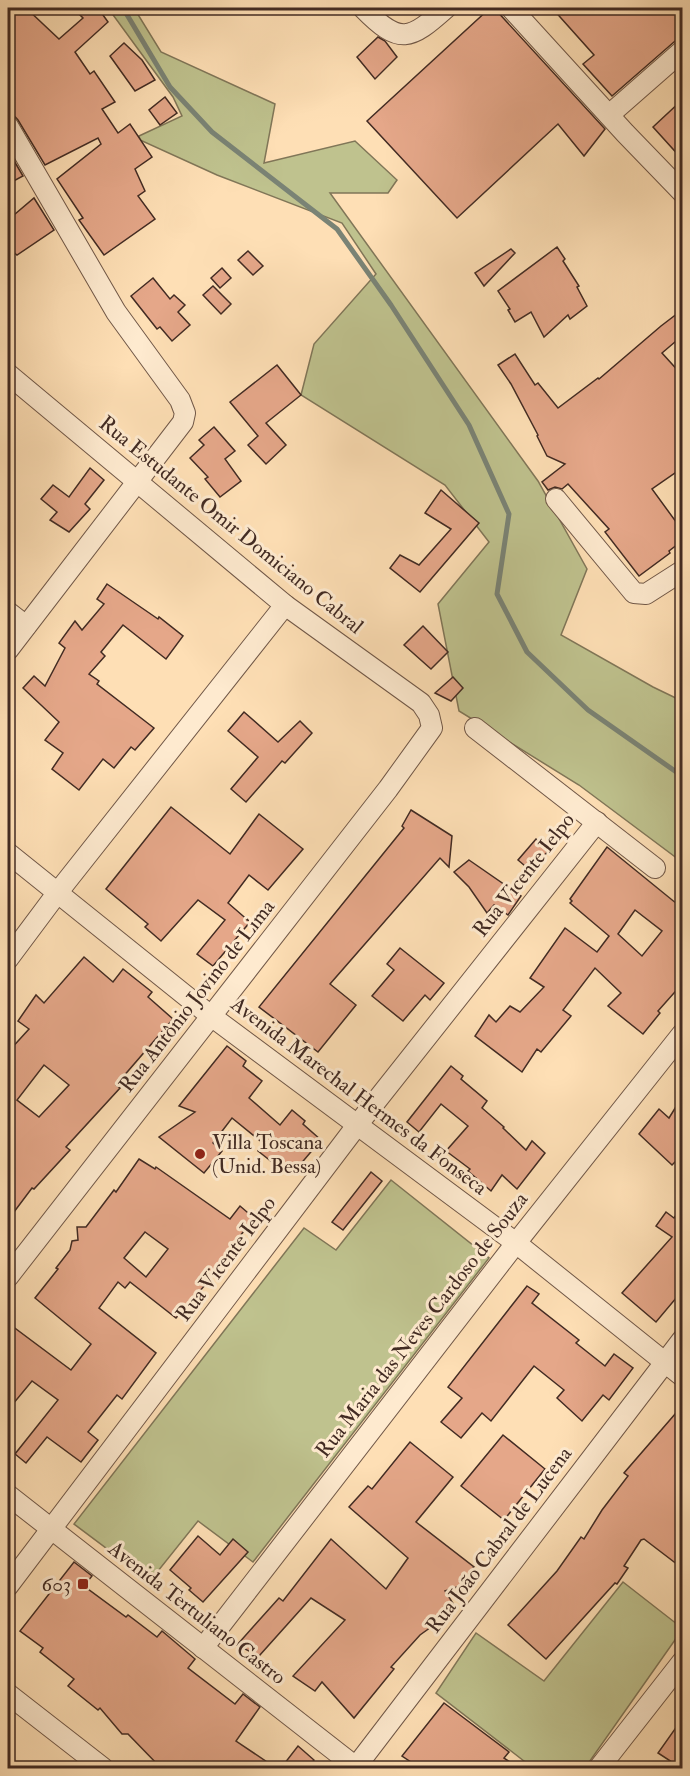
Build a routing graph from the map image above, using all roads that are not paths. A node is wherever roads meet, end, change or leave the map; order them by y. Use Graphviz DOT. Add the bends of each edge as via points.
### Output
graph roads {
  1 [pos="363,8"];
  2 [pos="446,8"];
  3 [pos="511,8"];
  4 [pos="682,51"];
  5 [pos="609,115"];
  6 [pos="8,126"];
  7 [pos="682,192"];
  8 [pos="8,374"];
  9 [pos="138,482"];
  10 [pos="556,499"];
  11 [pos="682,571"];
  12 [pos="285,605"];
  13 [pos="8,612"];
  14 [pos="26,626"];
  15 [pos="8,651"];
  16 [pos="475,728"];
  17 [pos="423,743"];
  18 [pos="597,822"];
  19 [pos="8,853"];
  20 [pos="655,868"];
  21 [pos="58,892"];
  22 [pos="8,959"];
  23 [pos="211,1016"];
  24 [pos="682,1034"];
  25 [pos="358,1124"];
  26 [pos="516,1243"];
  27 [pos="8,1277"];
  28 [pos="682,1340"];
  29 [pos="665,1362"];
  30 [pos="682,1376"];
  31 [pos="8,1495"];
  32 [pos="51,1529"];
  33 [pos="8,1587"];
  34 [pos="203,1648"];
  35 [pos="682,1662"];
  36 [pos="8,1694"];
  37 [pos="103,1768"];
  38 [pos="356,1768"];
  39 [pos="599,1768"];
  1 -- 2 [label="street" via="387,30 403,36 422,30"];
  3 -- 5 [label="street"];
  4 -- 5 [label="street"];
  5 -- 7 [label="street"];
  6 -- 9 [label="street" via="116,312 180,400 185,413 183,422"];
  8 -- 9 [label="street, Rua Estudante Omir Domiciano Cabral"];
  9 -- 12 [label="street, Rua Estudante Omir Domiciano Cabral"];
  9 -- 14 [label="street"];
  10 -- 11 [label="street" via="634,593 646,594"];
  12 -- 17 [label="street, Rua Estudante Omir Domiciano Cabral" via="421,703 432,728"];
  12 -- 21 [label="street"];
  13 -- 14 [label="street"];
  14 -- 15 [label="street"];
  16 -- 18 [label="street"];
  17 -- 23 [label="street, Rua Antônio Jovino de Lima"];
  18 -- 20 [label="street"];
  18 -- 25 [label="street, Rua Vicente Ielpo"];
  19 -- 21 [label="street, Avenida Marechal Hermes da Fonseca"];
  21 -- 22 [label="street"];
  21 -- 23 [label="street, Avenida Marechal Hermes da Fonseca"];
  23 -- 25 [label="street, Avenida Marechal Hermes da Fonseca"];
  23 -- 27 [label="street, Rua Antônio Jovino de Lima"];
  24 -- 26 [label="street, Rua Maria das Neves Cardoso de Souza"];
  25 -- 26 [label="street, Avenida Marechal Hermes da Fonseca"];
  25 -- 32 [label="street, Rua Vicente Ielpo"];
  26 -- 29 [label="street, Avenida Marechal Hermes da Fonseca"];
  26 -- 34 [label="street, Rua Maria das Neves Cardoso de Souza"];
  28 -- 29 [label="street, Rua João Cabral de Lucena"];
  29 -- 30 [label="street, Avenida Marechal Hermes da Fonseca"];
  29 -- 38 [label="street, Rua João Cabral de Lucena"];
  31 -- 32 [label="street, Avenida Tertuliano Castro"];
  32 -- 33 [label="street, Rua Vicente Ielpo"];
  32 -- 34 [label="street, Avenida Tertuliano Castro"];
  34 -- 38 [label="street, Avenida Tertuliano Castro"];
  35 -- 39 [label="street"];
  36 -- 37 [label="street"];
}
